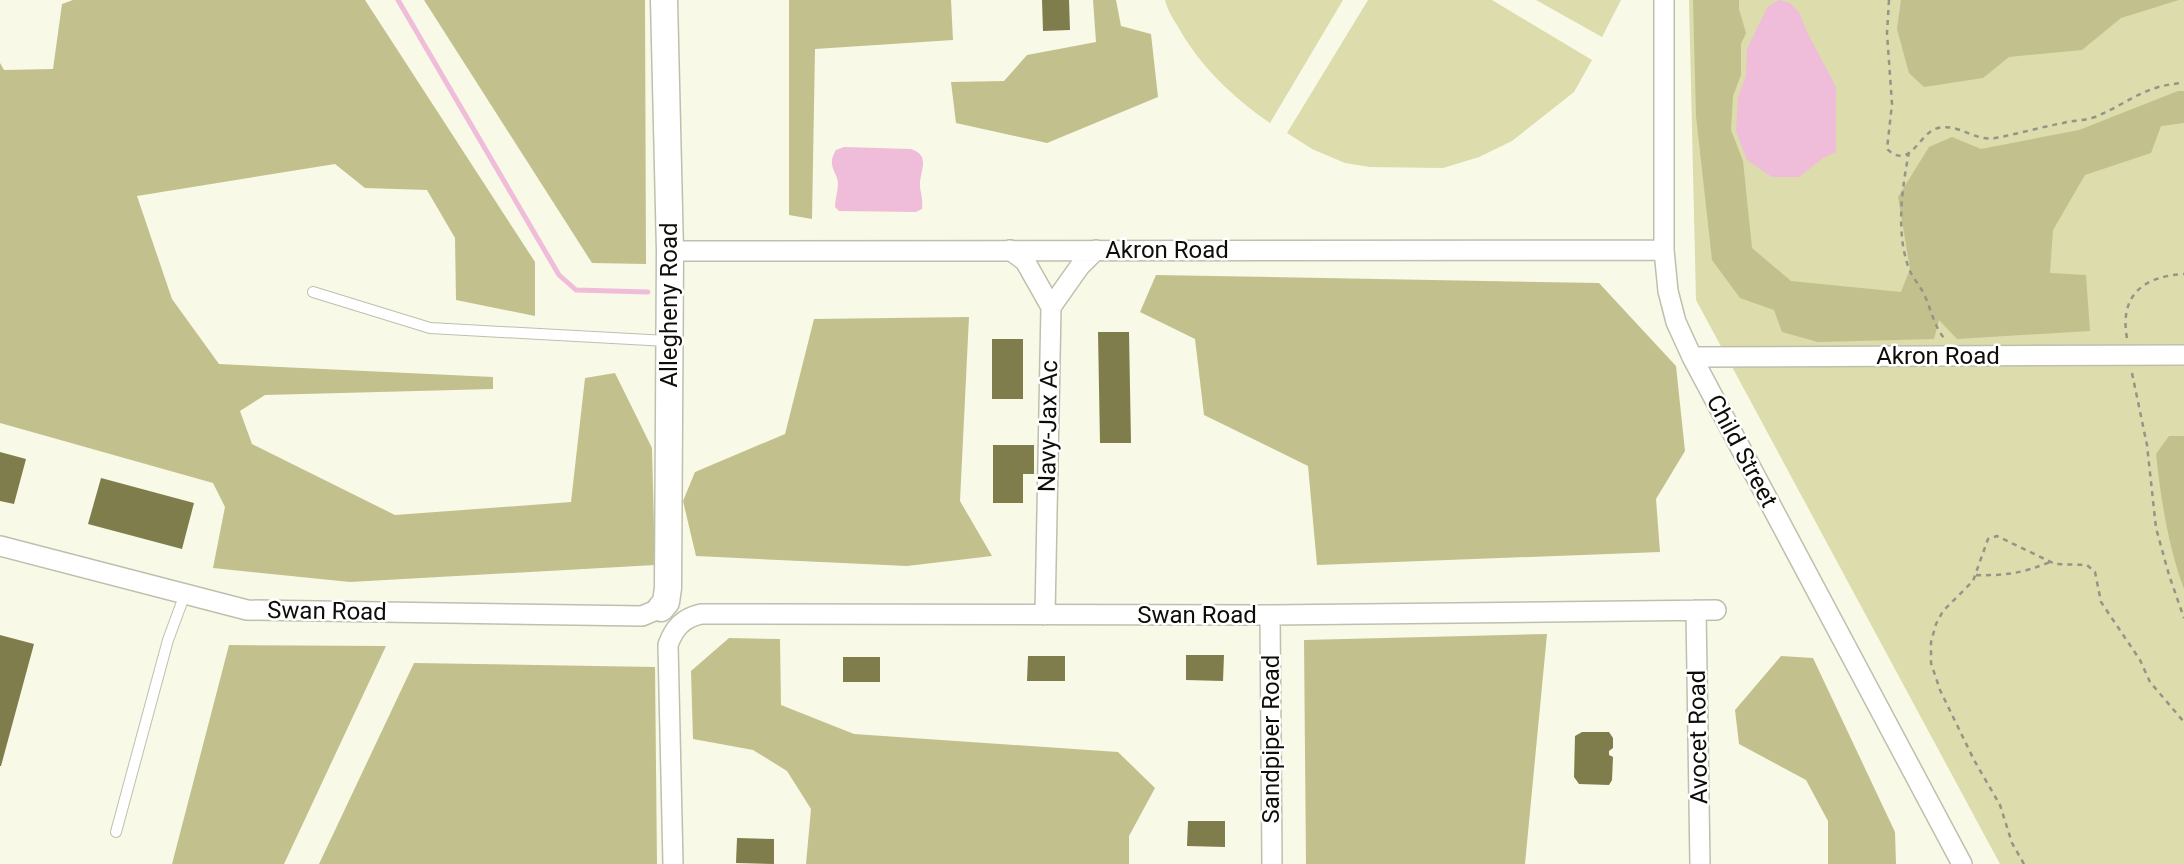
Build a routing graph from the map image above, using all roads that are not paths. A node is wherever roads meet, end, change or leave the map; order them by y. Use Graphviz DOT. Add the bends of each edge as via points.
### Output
graph roads {
  1 [pos="664,0"];
  2 [pos="1664,0"];
  3 [pos="1010,250"];
  4 [pos="1096,250"];
  5 [pos="1664,250"];
  6 [pos="670,251"];
  7 [pos="313,292"];
  8 [pos="1051,307"];
  9 [pos="669,342"];
  10 [pos="2184,355"];
  11 [pos="1692,357"];
  12 [pos="0,546"];
  13 [pos="185,593"];
  14 [pos="1696,611"];
  15 [pos="1716,611"];
  16 [pos="1045,615"];
  17 [pos="1270,615"];
  18 [pos="671,616"];
  19 [pos="116,832"];
  20 [pos="673,864"];
  21 [pos="1272,864"];
  22 [pos="1700,864"];
  23 [pos="1962,864"];
  1 -- 6 [label="street, Allegheny Road"];
  2 -- 5 [label="street, Child Street"];
  3 -- 4 [label="street, Akron Road"];
  3 -- 6 [label="street, Akron Road"];
  3 -- 8 [label="street" via="1025,261"];
  4 -- 5 [label="street, Akron Road"];
  4 -- 8 [label="street"];
  5 -- 11 [label="street, Child Street" via="1676,322"];
  6 -- 9 [label="street, Allegheny Road"];
  7 -- 9 [label="lane" via="430,328"];
  8 -- 16 [label="street, Navy-Jax Ac"];
  9 -- 18 [label="street, Allegheny Road" via="666,602"];
  10 -- 11 [label="street, Akron Road"];
  11 -- 23 [label="street, Child Street"];
  12 -- 13 [label="street, Swan Road"];
  13 -- 18 [label="street, Swan Road" via="247,610"];
  13 -- 19 [label="lane"];
  14 -- 15 [label="street, Swan Road"];
  14 -- 17 [label="street, Swan Road"];
  14 -- 22 [label="street, Avocet Road"];
  16 -- 17 [label="street, Swan Road"];
  16 -- 18 [label="street, Swan Road"];
  17 -- 21 [label="street, Sandpiper Road"];
  18 -- 20 [label="street, Allegheny Road"];
}
